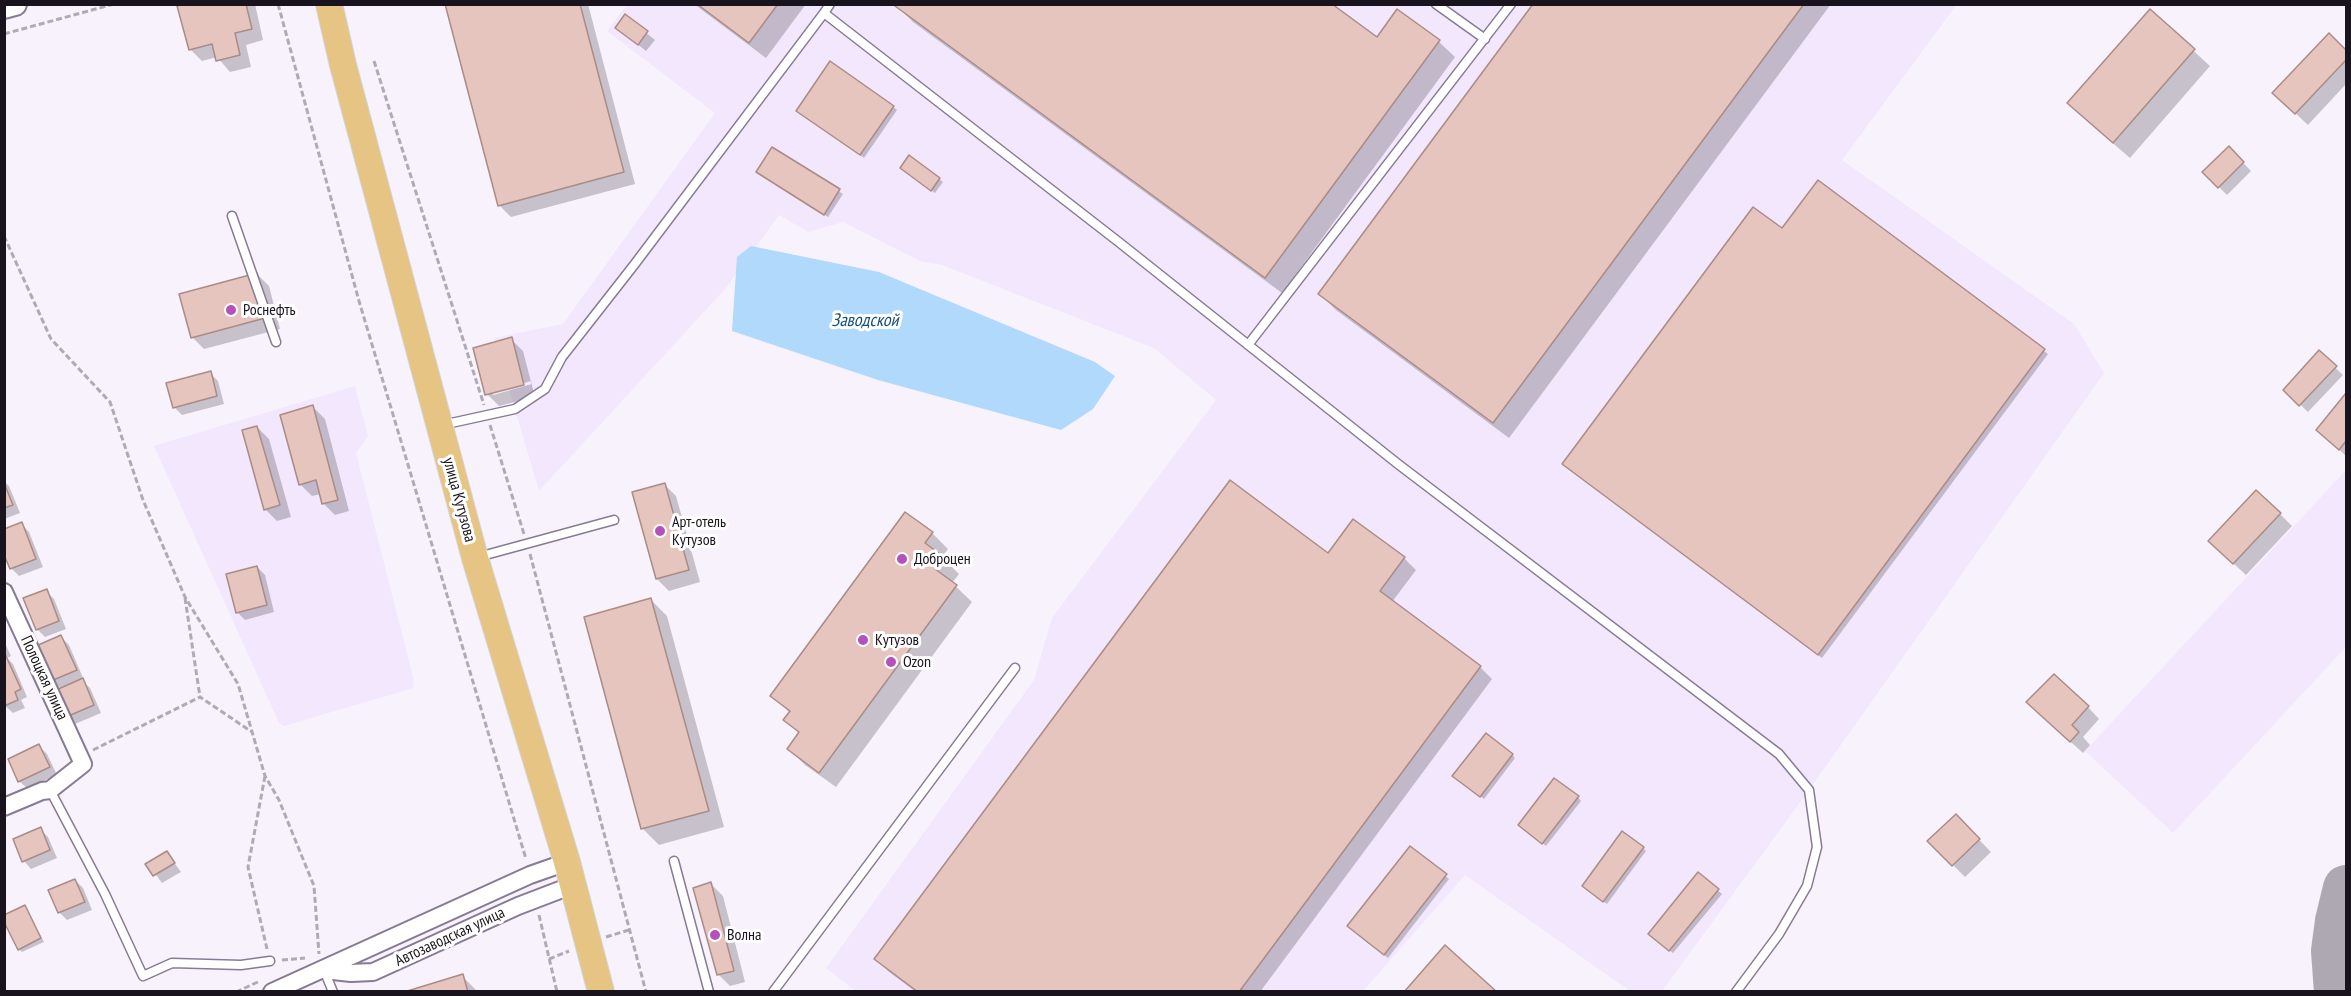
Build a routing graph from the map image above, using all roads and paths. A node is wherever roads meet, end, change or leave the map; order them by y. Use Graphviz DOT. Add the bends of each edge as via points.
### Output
graph roads {
  1 [pos="114,4"];
  2 [pos="278,4"];
  3 [pos="329,4"];
  4 [pos="830,4"];
  5 [pos="1436,4"];
  6 [pos="1511,4"];
  7 [pos="824,13"];
  8 [pos="4,34"];
  9 [pos="1485,39"];
  10 [pos="374,61"];
  11 [pos="232,216"];
  12 [pos="4,236"];
  13 [pos="276,342"];
  14 [pos="1248,345"];
  15 [pos="487,415"];
  16 [pos="439,426"];
  17 [pos="614,520"];
  18 [pos="527,545"];
  19 [pos="475,558"];
  20 [pos="4,592"];
  21 [pos="185,597"];
  22 [pos="1015,668"];
  23 [pos="200,697"];
  24 [pos="252,732"];
  25 [pos="87,758"];
  26 [pos="265,776"];
  27 [pos="50,790"];
  28 [pos="4,807"];
  29 [pos="674,861"];
  30 [pos="570,874"];
  31 [pos="530,875"];
  32 [pos="536,898"];
  33 [pos="270,961"];
  34 [pos="321,963"];
  35 [pos="272,992"];
  36 [pos="333,992"];
  37 [pos="557,992"];
  38 [pos="601,992"];
  39 [pos="646,992"];
  40 [pos="709,992"];
  41 [pos="773,992"];
  42 [pos="1736,992"];
  1 -- 8 [label="path"];
  2 -- 31 [label="path" via="359,301"];
  3 -- 16 [label="main road, улица Кутузова"];
  4 -- 7 [label="lane"];
  5 -- 9 [label="lane"];
  6 -- 9 [label="lane"];
  7 -- 14 [label="lane"];
  7 -- 15 [label="lane" via="562,357 545,389 515,409"];
  9 -- 14 [label="lane"];
  10 -- 15 [label="path"];
  11 -- 13 [label="lane"];
  12 -- 21 [label="path" via="51,339 110,402 143,500"];
  14 -- 42 [label="lane" via="1779,754 1809,790 1817,847 1806,886 1779,934"];
  15 -- 16 [label="lane"];
  15 -- 18 [label="path"];
  16 -- 19 [label="main road, улица Кутузова"];
  17 -- 18 [label="lane"];
  18 -- 19 [label="lane"];
  18 -- 39 [label="path"];
  19 -- 30 [label="main road, улица Кутузова"];
  20 -- 25 [label="street, Полоцкая улица"];
  21 -- 23 [label="path"];
  21 -- 24 [label="path" via="238,684"];
  22 -- 41 [label="lane"];
  23 -- 24 [label="path"];
  23 -- 25 [label="path"];
  24 -- 26 [label="path"];
  25 -- 27 [label="street"];
  26 -- 33 [label="path" via="248,867"];
  26 -- 34 [label="path" via="279,800 314,886"];
  27 -- 28 [label="street"];
  27 -- 33 [label="lane" via="105,894 142,976 172,963 241,965"];
  29 -- 40 [label="lane"];
  30 -- 31 [label="street, Автозаводская улица"];
  30 -- 32 [label="street, Автозаводская улица"];
  30 -- 38 [label="main road, улица Кутузова"];
  31 -- 34 [label="street, Автозаводская улица" via="379,942"];
  32 -- 34 [label="street, Автозаводская улица" via="373,972 351,973"];
  32 -- 37 [label="path"];
  33 -- 34 [label="path"];
  34 -- 35 [label="street, Автозаводская улица"];
  34 -- 36 [label="lane"];
}
